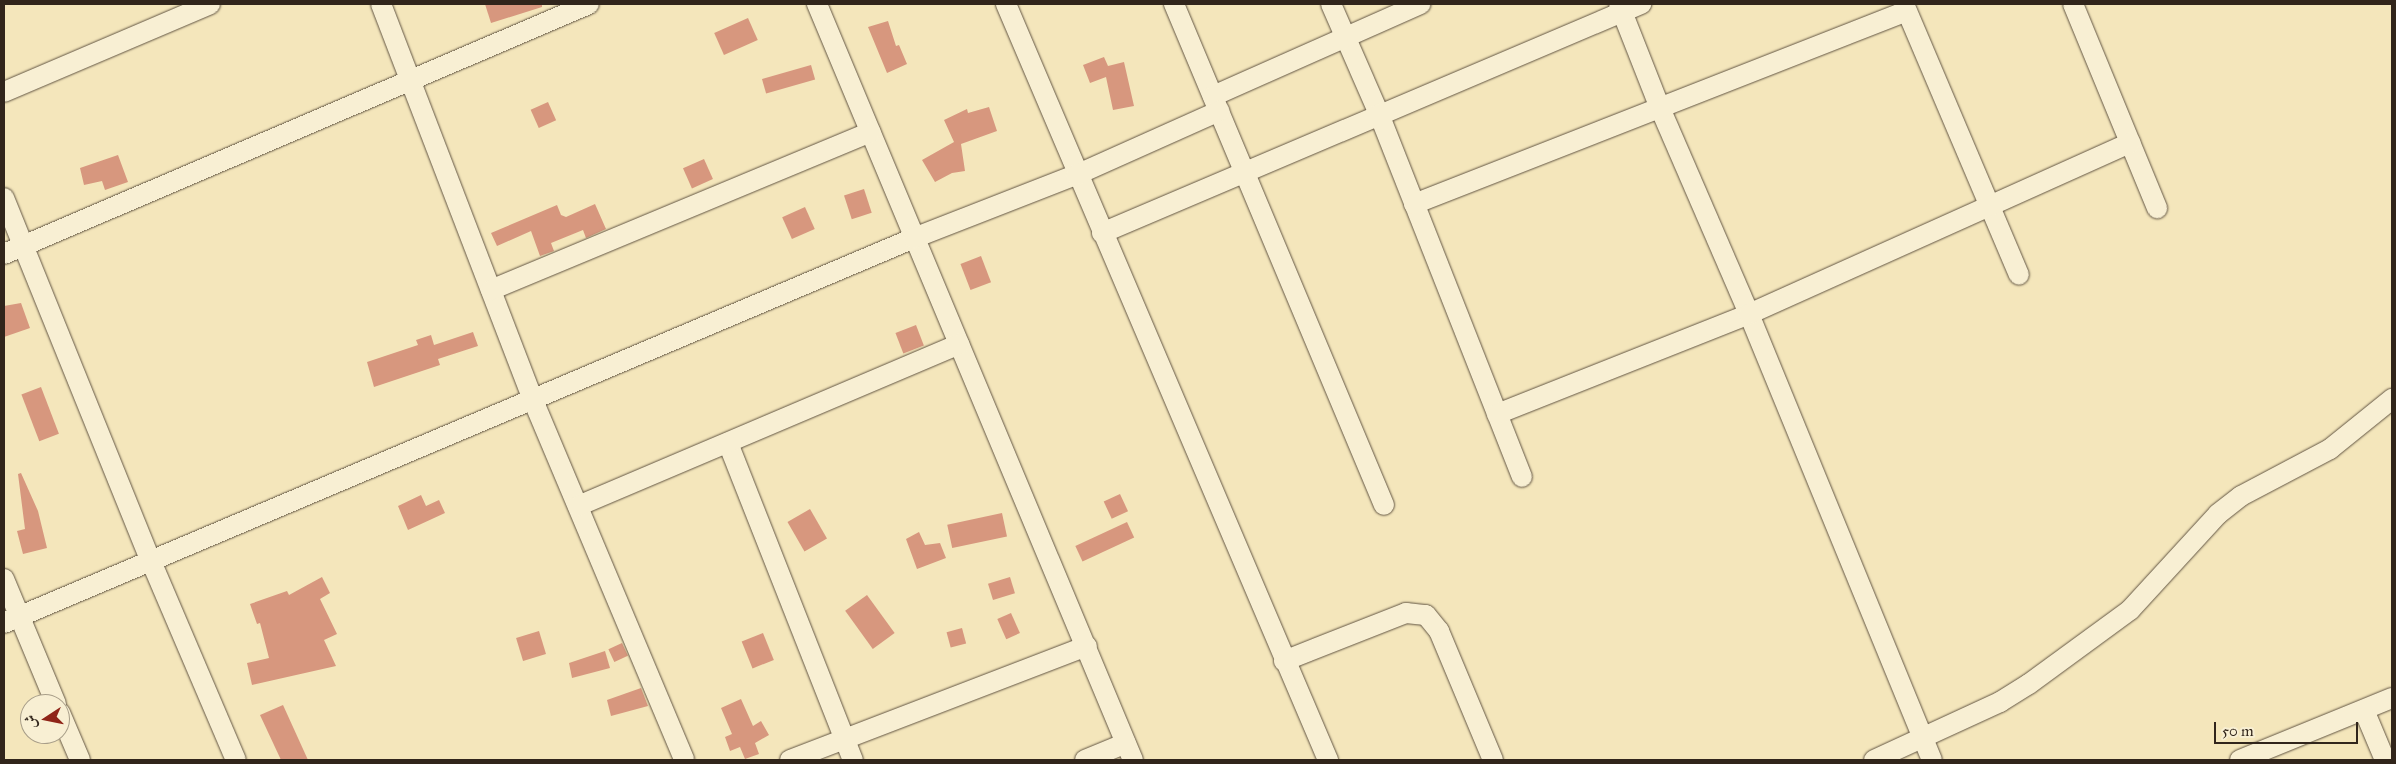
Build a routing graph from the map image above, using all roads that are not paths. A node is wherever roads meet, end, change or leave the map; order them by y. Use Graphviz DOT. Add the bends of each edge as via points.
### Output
graph roads {
  1 [pos="210,4"];
  2 [pos="381,4"];
  3 [pos="589,4"];
  4 [pos="817,4"];
  5 [pos="1006,4"];
  6 [pos="1174,4"];
  7 [pos="1331,4"];
  8 [pos="1421,4"];
  9 [pos="2073,4"];
  10 [pos="1628,6"];
  11 [pos="1906,7"];
  12 [pos="1346,37"];
  13 [pos="411,78"];
  14 [pos="4,92"];
  15 [pos="1216,104"];
  16 [pos="1660,108"];
  17 [pos="1379,114"];
  18 [pos="870,132"];
  19 [pos="2130,143"];
  20 [pos="1245,171"];
  21 [pos="1076,175"];
  22 [pos="4,198"];
  23 [pos="1414,204"];
  24 [pos="1990,207"];
  25 [pos="2157,208"];
  26 [pos="1102,233"];
  27 [pos="914,238"];
  28 [pos="24,246"];
  29 [pos="4,254"];
  30 [pos="2018,275"];
  31 [pos="491,290"];
  32 [pos="1749,314"];
  33 [pos="959,344"];
  34 [pos="533,400"];
  35 [pos="2392,401"];
  36 [pos="1497,414"];
  37 [pos="728,443"];
  38 [pos="1522,477"];
  39 [pos="1384,505"];
  40 [pos="578,506"];
  41 [pos="150,561"];
  42 [pos="4,579"];
  43 [pos="12,620"];
  44 [pos="1087,646"];
  45 [pos="1284,661"];
  46 [pos="51,694"];
  47 [pos="2392,698"];
  48 [pos="2364,710"];
  49 [pos="70,736"];
  50 [pos="1922,738"];
  51 [pos="845,739"];
  52 [pos="1130,752"];
  53 [pos="80,760"];
  54 [pos="236,760"];
  55 [pos="684,760"];
  56 [pos="790,760"];
  57 [pos="853,760"];
  58 [pos="1085,760"];
  59 [pos="1328,760"];
  60 [pos="1493,760"];
  61 [pos="1874,760"];
  62 [pos="1932,760"];
  63 [pos="2240,760"];
  64 [pos="2385,760"];
  1 -- 14 [label="street"];
  2 -- 13 [label="street"];
  3 -- 13 [label="street"];
  4 -- 18 [label="street"];
  5 -- 21 [label="street"];
  6 -- 15 [label="street"];
  7 -- 12 [label="street"];
  8 -- 12 [label="street"];
  9 -- 19 [label="street"];
  10 -- 16 [label="street"];
  10 -- 17 [label="street"];
  11 -- 16 [label="street"];
  11 -- 24 [label="street"];
  12 -- 15 [label="street"];
  12 -- 17 [label="street"];
  13 -- 28 [label="street"];
  13 -- 31 [label="street"];
  15 -- 20 [label="street"];
  15 -- 21 [label="street"];
  16 -- 23 [label="street"];
  16 -- 32 [label="street"];
  17 -- 20 [label="street"];
  17 -- 23 [label="street"];
  18 -- 27 [label="street"];
  18 -- 31 [label="street"];
  19 -- 24 [label="street"];
  19 -- 25 [label="street"];
  20 -- 26 [label="street"];
  20 -- 39 [label="street"];
  21 -- 26 [label="street"];
  21 -- 27 [label="street"];
  22 -- 28 [label="street"];
  23 -- 36 [label="street"];
  24 -- 30 [label="street"];
  24 -- 32 [label="street"];
  26 -- 45 [label="street"];
  27 -- 33 [label="street"];
  27 -- 34 [label="street"];
  28 -- 29 [label="street"];
  28 -- 41 [label="street"];
  31 -- 34 [label="street"];
  32 -- 36 [label="street"];
  32 -- 50 [label="street"];
  33 -- 37 [label="street"];
  33 -- 44 [label="street"];
  34 -- 40 [label="street"];
  34 -- 41 [label="street"];
  35 -- 50 [label="street" via="2330,450 2248,492 2218,514 2163,577 2130,610 2098,635 2000,702"];
  36 -- 38 [label="street"];
  37 -- 40 [label="street"];
  37 -- 51 [label="street"];
  40 -- 55 [label="street"];
  41 -- 43 [label="street"];
  41 -- 54 [label="street"];
  42 -- 43 [label="street"];
  43 -- 46 [label="street"];
  44 -- 51 [label="street"];
  44 -- 52 [label="street"];
  45 -- 59 [label="street"];
  45 -- 60 [label="street" via="1406,613 1426,615 1439,631"];
  47 -- 48 [label="street"];
  48 -- 63 [label="street"];
  48 -- 64 [label="street"];
  49 -- 53 [label="street"];
  50 -- 61 [label="street"];
  50 -- 62 [label="street"];
  51 -- 56 [label="street"];
  51 -- 57 [label="street"];
  52 -- 58 [label="street"];
}
